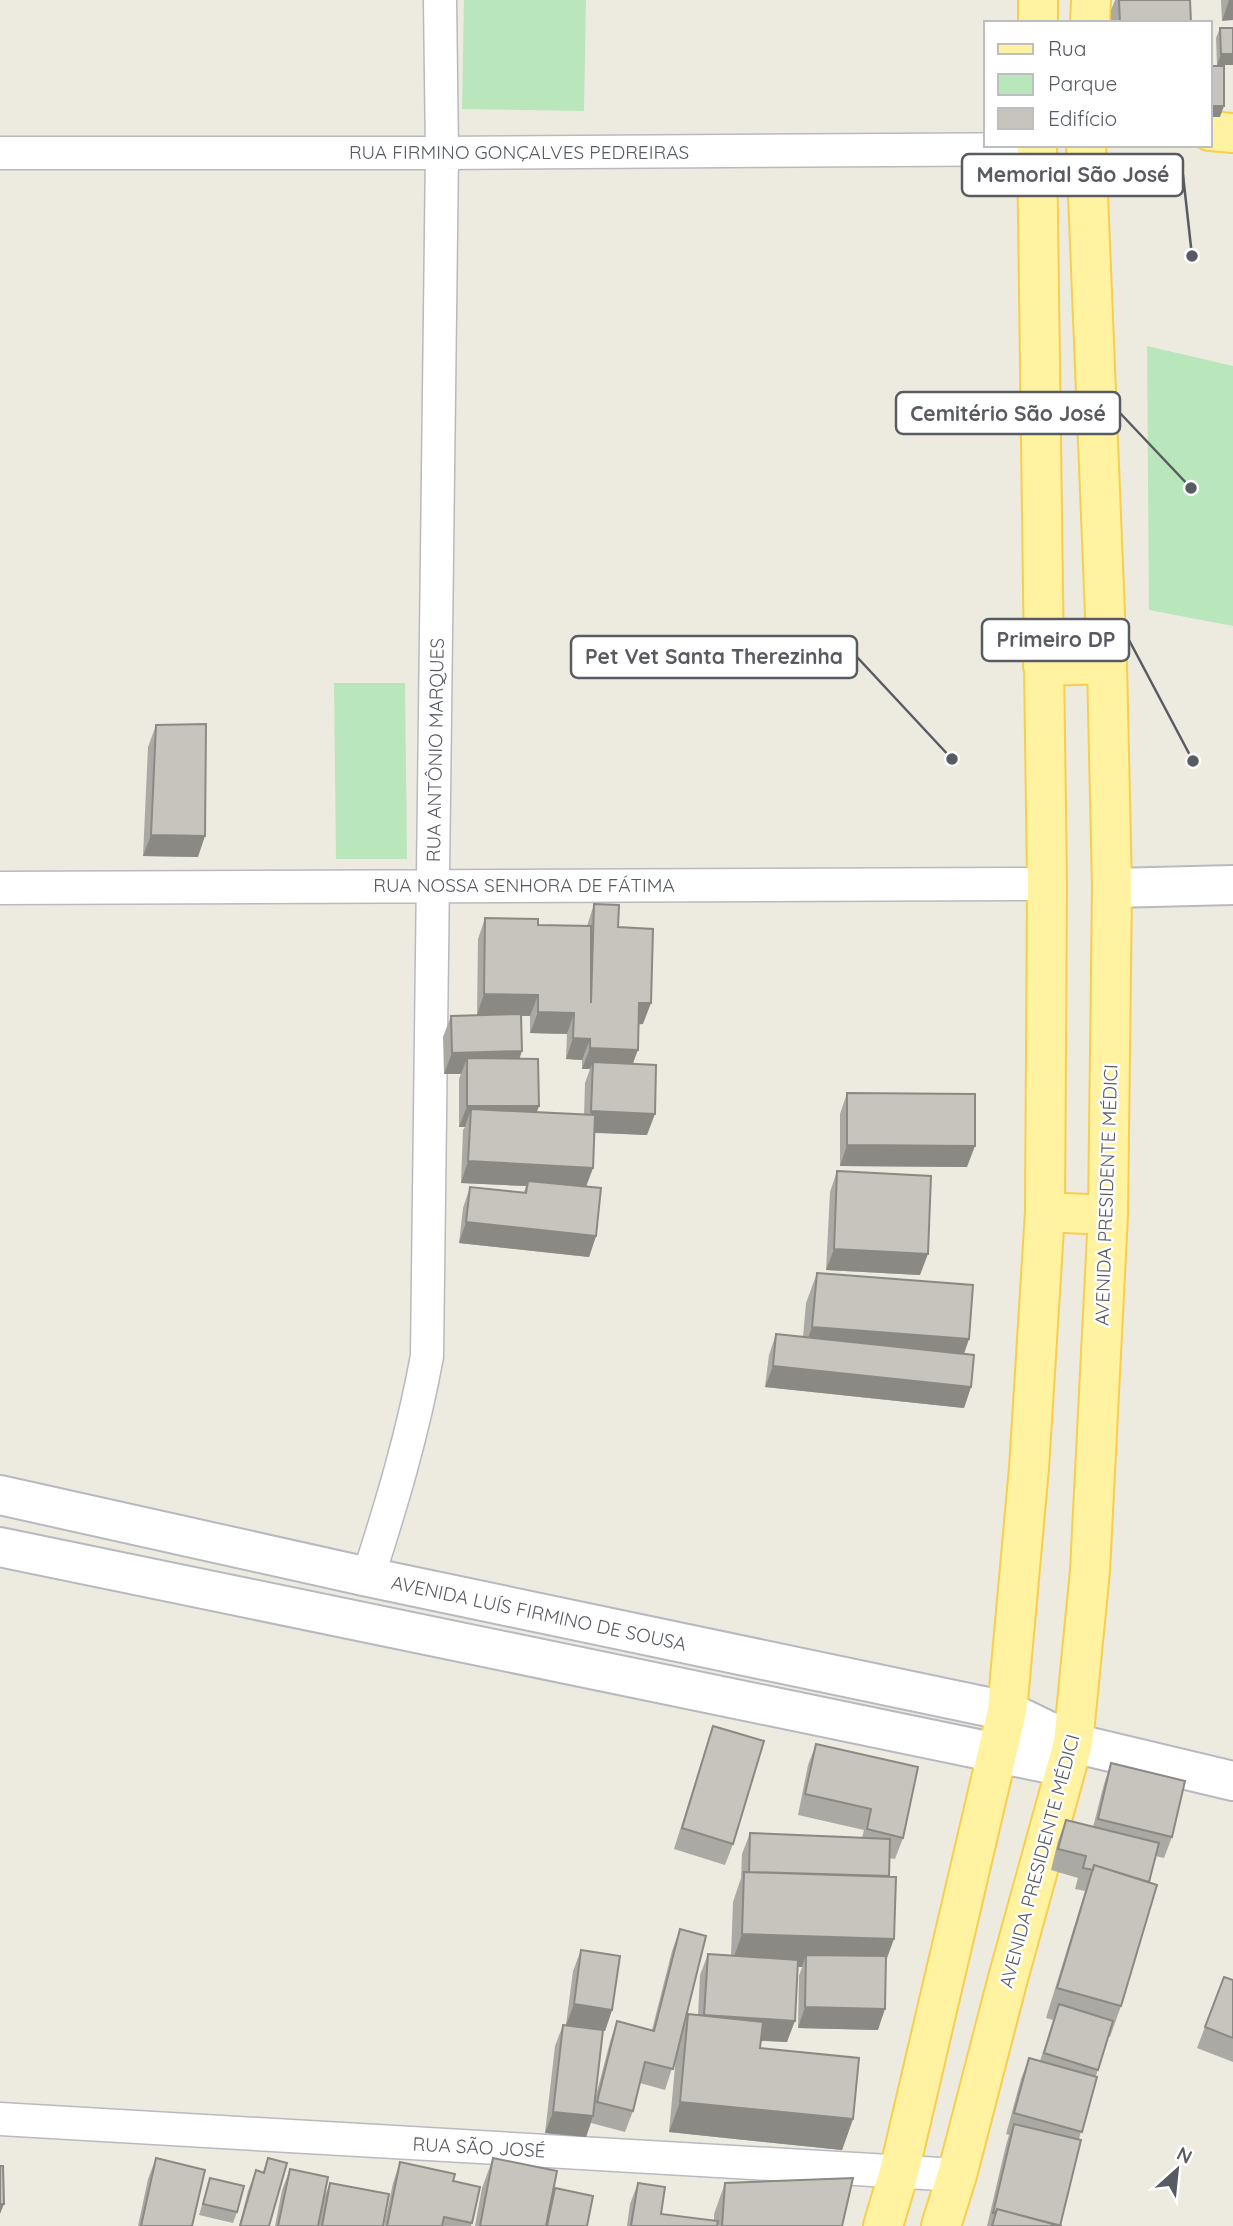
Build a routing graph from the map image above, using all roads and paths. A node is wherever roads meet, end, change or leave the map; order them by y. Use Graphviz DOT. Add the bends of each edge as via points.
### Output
graph roads {
  1 [pos="440,0"];
  2 [pos="1038,0"];
  3 [pos="1091,0"];
  4 [pos="1038,21"];
  5 [pos="1090,21"];
  6 [pos="1212,131"];
  7 [pos="1233,133"];
  8 [pos="1037,147"];
  9 [pos="1086,147"];
  10 [pos="0,153"];
  11 [pos="442,153"];
  12 [pos="1107,664"];
  13 [pos="1043,666"];
  14 [pos="1048,884"];
  15 [pos="433,885"];
  16 [pos="1233,885"];
  17 [pos="0,887"];
  18 [pos="1112,888"];
  19 [pos="1045,1212"];
  20 [pos="1108,1215"];
  21 [pos="0,1495"];
  22 [pos="87,1514"];
  23 [pos="0,1546"];
  24 [pos="77,1563"];
  25 [pos="368,1577"];
  26 [pos="1007,1711"];
  27 [pos="998,1753"];
  28 [pos="1069,1755"];
  29 [pos="1233,1781"];
  30 [pos="0,2119"];
  31 [pos="900,2172"];
  32 [pos="957,2175"];
  33 [pos="883,2226"];
  34 [pos="941,2226"];
  1 -- 11 [label="street, RUA ANTÔNIO MARQUES"];
  2 -- 4 [label="main road"];
  3 -- 5 [label="main road"];
  6 -- 7 [label="main road"];
  8 -- 11 [label="street, RUA FIRMINO GONÇALVES PEDREIRAS"];
  8 -- 13 [label="main road"];
  9 -- 12 [label="main road, AVENIDA PRESIDENTE MÉDICI"];
  10 -- 11 [label="street, RUA FIRMINO GONÇALVES PEDREIRAS"];
  11 -- 15 [label="street, RUA ANTÔNIO MARQUES"];
  12 -- 13 [label="main road"];
  12 -- 18 [label="main road, AVENIDA PRESIDENTE MÉDICI"];
  13 -- 14 [label="main road"];
  14 -- 15 [label="street, RUA NOSSA SENHORA DE FÁTIMA"];
  14 -- 19 [label="main road"];
  15 -- 17 [label="street, RUA NOSSA SENHORA DE FÁTIMA"];
  15 -- 25 [label="street, RUA ANTÔNIO MARQUES" via="427,1356 403,1468"];
  16 -- 18 [label="main road"];
  18 -- 20 [label="main road, AVENIDA PRESIDENTE MÉDICI"];
  19 -- 20 [label="main road"];
  19 -- 26 [label="main road"];
  20 -- 28 [label="main road, AVENIDA PRESIDENTE MÉDICI" via="1090,1571"];
  21 -- 22 [label="main road, AVENIDA LUÍS FIRMINO DE SOUSA"];
  22 -- 24 [label="main road"];
  22 -- 25 [label="main road, AVENIDA LUÍS FIRMINO DE SOUSA"];
  23 -- 24 [label="main road"];
  24 -- 27 [label="main road"];
  25 -- 26 [label="main road, AVENIDA LUÍS FIRMINO DE SOUSA"];
  26 -- 27 [label="main road"];
  26 -- 28 [label="main road, AVENIDA LUÍS FIRMINO DE SOUSA"];
  27 -- 28 [label="main road"];
  27 -- 31 [label="main road"];
  28 -- 29 [label="main road"];
  28 -- 32 [label="main road, AVENIDA PRESIDENTE MÉDICI"];
  30 -- 31 [label="street, RUA SÃO JOSÉ"];
  31 -- 32 [label="street, RUA SÃO JOSÉ"];
  31 -- 33 [label="main road"];
  32 -- 34 [label="main road, AVENIDA PRESIDENTE MÉDICI"];
}
